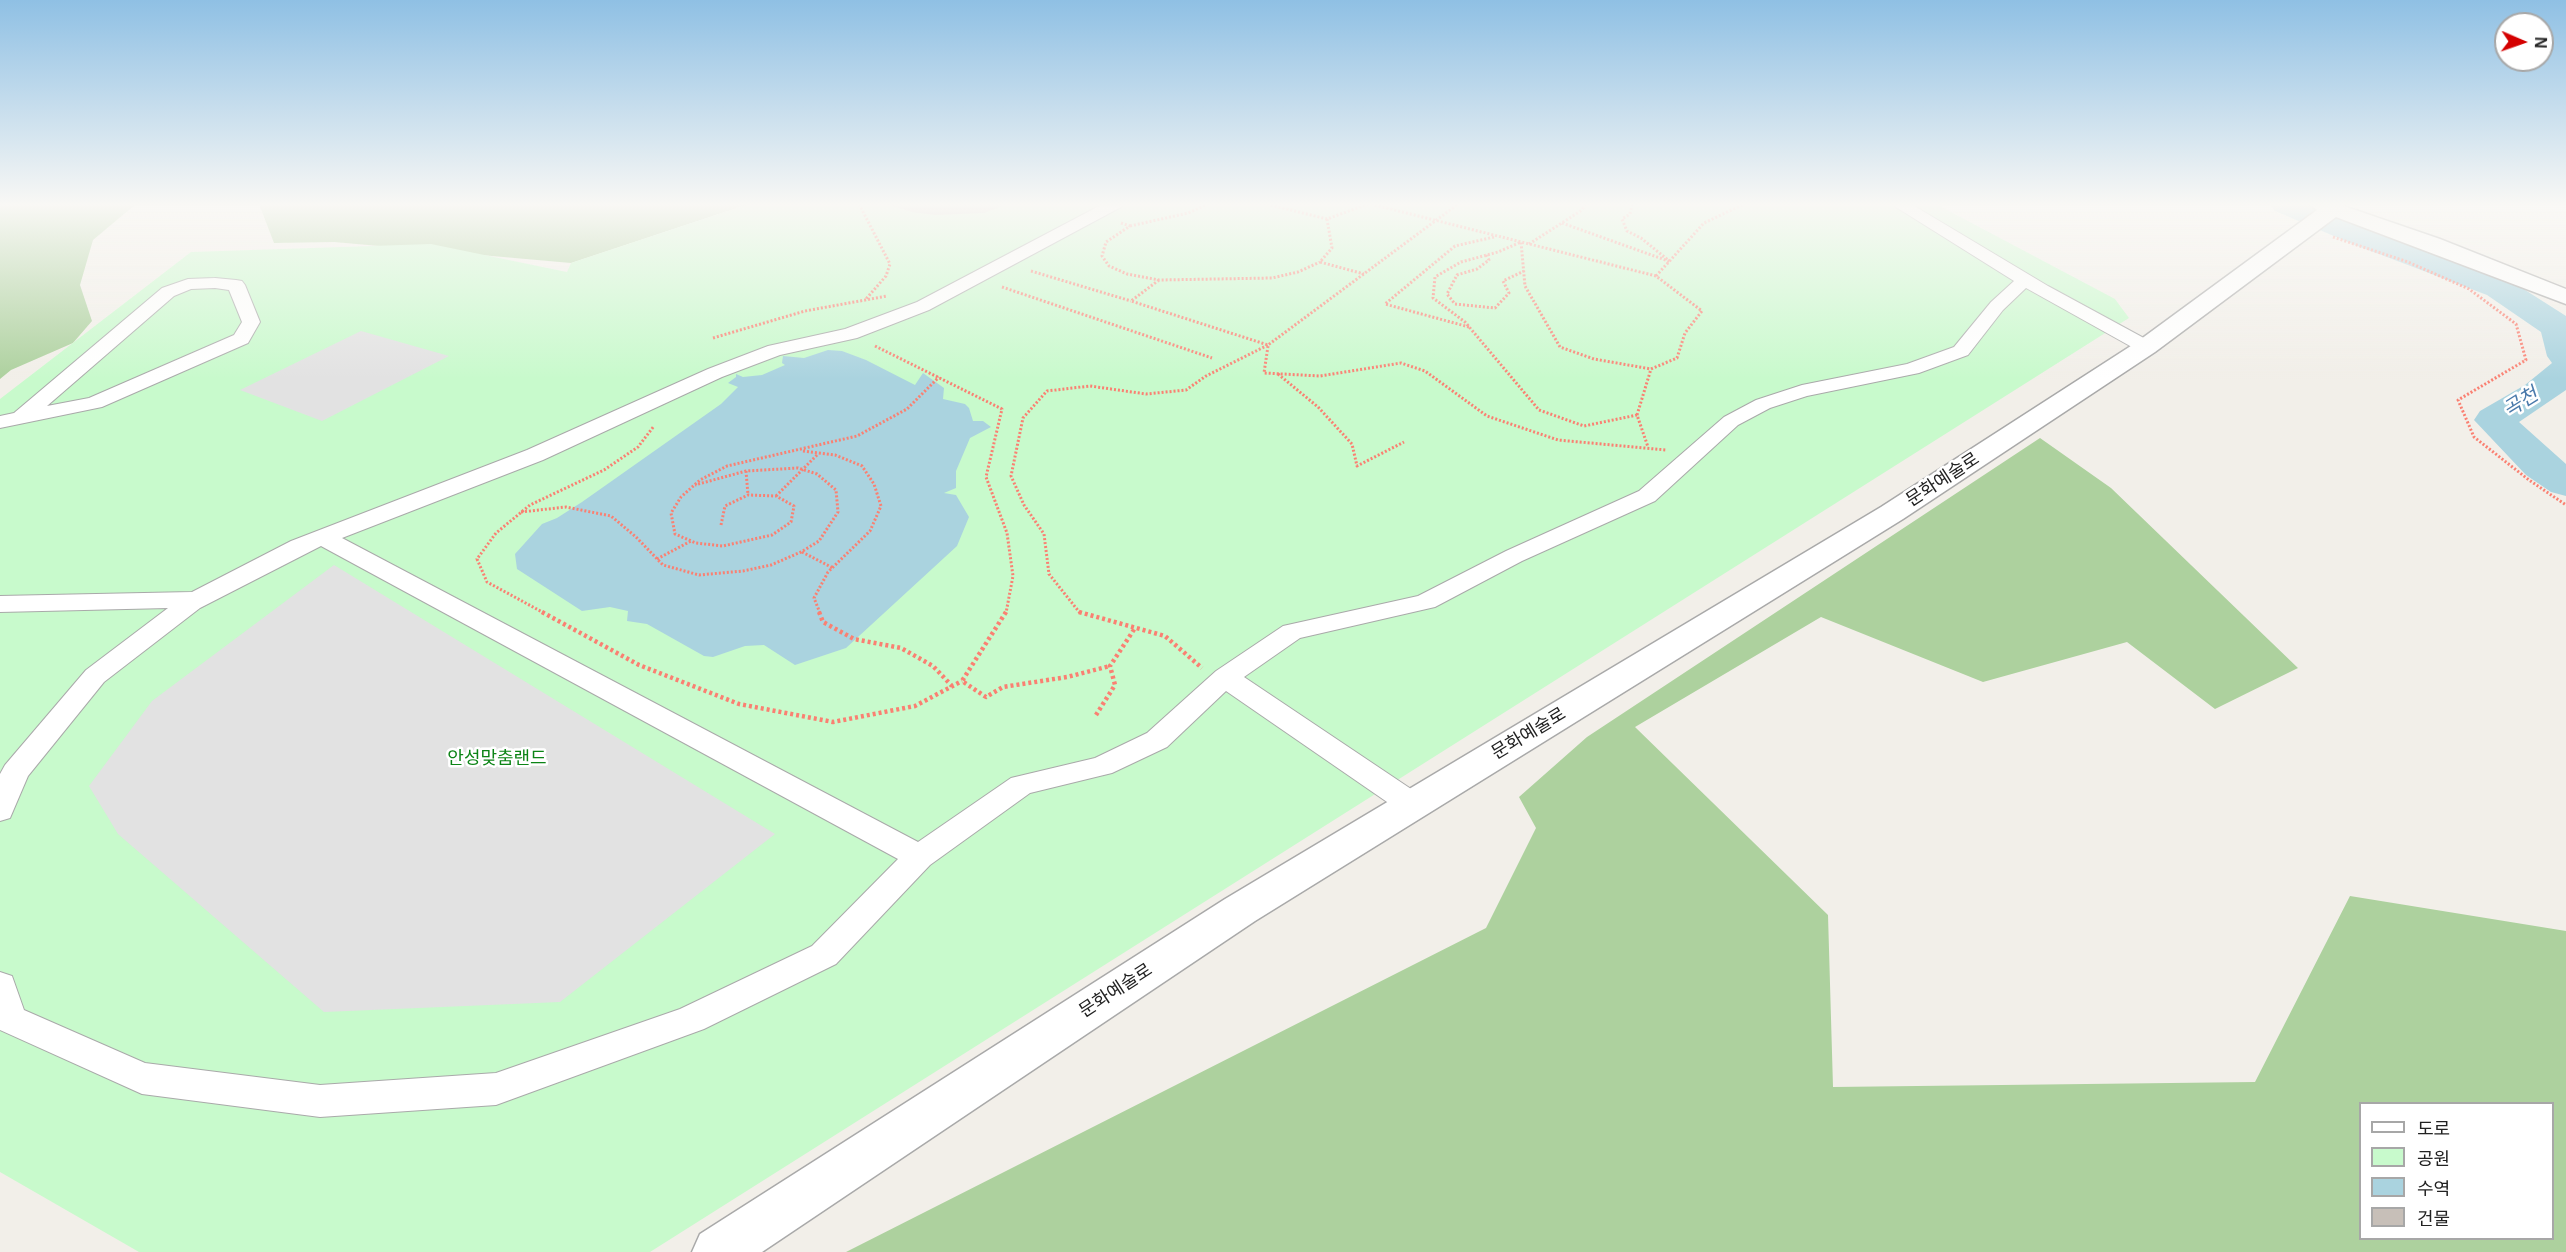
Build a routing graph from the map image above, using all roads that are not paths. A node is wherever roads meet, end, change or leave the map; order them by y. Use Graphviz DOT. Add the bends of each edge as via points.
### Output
graph roads {
  1 [pos="1007,262"];
  2 [pos="1996,262"];
  3 [pos="2258,262"];
  4 [pos="2459,262"];
  5 [pos="2025,280"];
  6 [pos="2566,297"];
  7 [pos="2146,347"];
  8 [pos="22,417"];
  9 [pos="0,422"];
  10 [pos="323,537"];
  11 [pos="197,600"];
  12 [pos="0,604"];
  13 [pos="1222,680"];
  14 [pos="1413,805"];
  15 [pos="0,810"];
  16 [pos="919,857"];
  17 [pos="0,986"];
  18 [pos="718,1252"];
  1 -- 10 [label="street" via="923,306 850,334 775,350 715,373 535,455"];
  2 -- 5 [label="street"];
  3 -- 7 [label="street, 문화예술로"];
  4 -- 6 [label="street"];
  5 -- 7 [label="street"];
  5 -- 13 [label="street" via="1997,306 1961,351 1912,369 1802,391 1762,404 1731,421 1647,496 1514,556 1426,602 1292,632"];
  7 -- 14 [label="street, 문화예술로" via="1892,513"];
  8 -- 8 [label="street" via="95,403 242,339 251,322 236,285 188,284 168,292"];
  8 -- 9 [label="street"];
  10 -- 11 [label="street"];
  10 -- 16 [label="street"];
  11 -- 12 [label="street"];
  11 -- 15 [label="street" via="96,676 15,772"];
  13 -- 14 [label="street"];
  13 -- 16 [label="street" via="1157,740 1102,766 1021,785"];
  14 -- 18 [label="street, 문화예술로" via="1240,910"];
  16 -- 17 [label="street" via="824,955 692,1019 496,1089 320,1101 142,1078 10,1019"];
}
